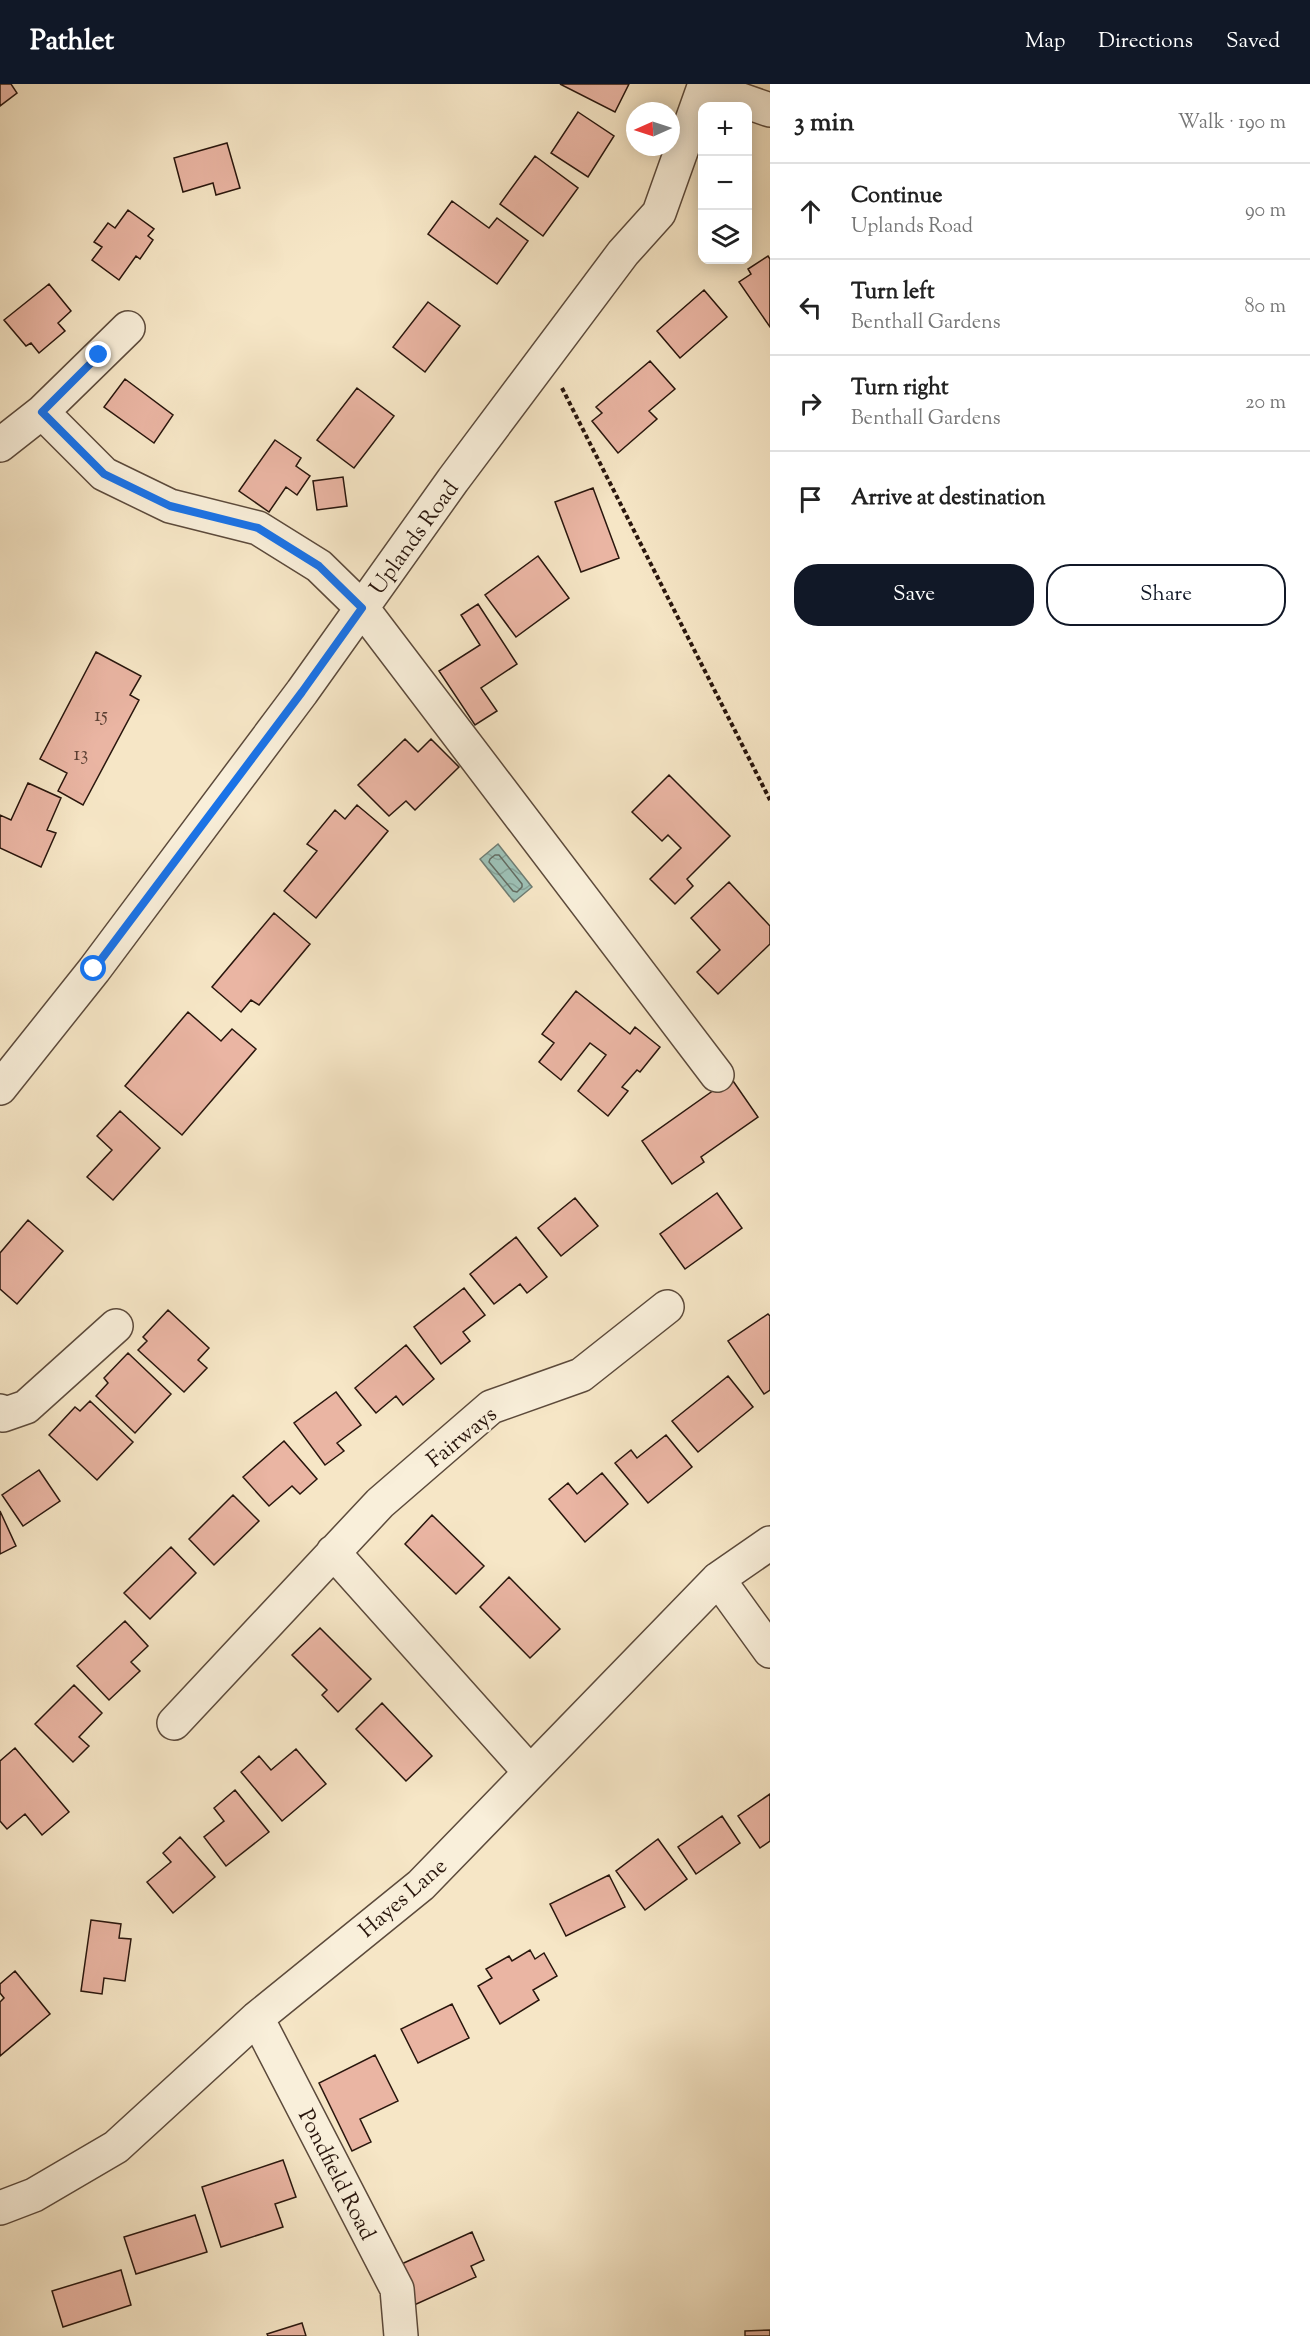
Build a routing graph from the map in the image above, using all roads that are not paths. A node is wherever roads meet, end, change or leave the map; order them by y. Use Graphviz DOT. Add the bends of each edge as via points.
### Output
graph roads {
  1 [pos="705,86"];
  2 [pos="770,110"];
  3 [pos="128,328"];
  4 [pos="42,412"];
  5 [pos="0,445"];
  6 [pos="362,608"];
  7 [pos="717,1075"];
  8 [pos="0,1088"];
  9 [pos="666,1307"];
  10 [pos="116,1326"];
  11 [pos="2,1413"];
  12 [pos="770,1543"];
  13 [pos="333,1552"];
  14 [pos="718,1579"];
  15 [pos="770,1651"];
  16 [pos="174,1723"];
  17 [pos="530,1772"];
  18 [pos="257,2018"];
  19 [pos="0,2208"];
  20 [pos="401,2336"];
  1 -- 2 [label="street"];
  1 -- 6 [label="street, Uplands Road" via="659,213 623,253"];
  3 -- 4 [label="street"];
  4 -- 5 [label="street"];
  4 -- 6 [label="street" via="104,474 170,506 258,528 319,566"];
  6 -- 7 [label="street"];
  6 -- 8 [label="street, Uplands Road" via="121,933"];
  9 -- 13 [label="street, Fairways" via="581,1376 491,1407 380,1503"];
  10 -- 11 [label="street" via="26,1407"];
  12 -- 14 [label="street, Hayes Lane"];
  13 -- 16 [label="street, Fairways"];
  13 -- 17 [label="street"];
  14 -- 15 [label="street"];
  14 -- 17 [label="street, Hayes Lane"];
  17 -- 18 [label="street, Hayes Lane" via="421,1885"];
  18 -- 19 [label="street, Hayes Lane" via="116,2146 34,2194"];
  18 -- 20 [label="street, Pondfield Road" via="397,2289"];
}
